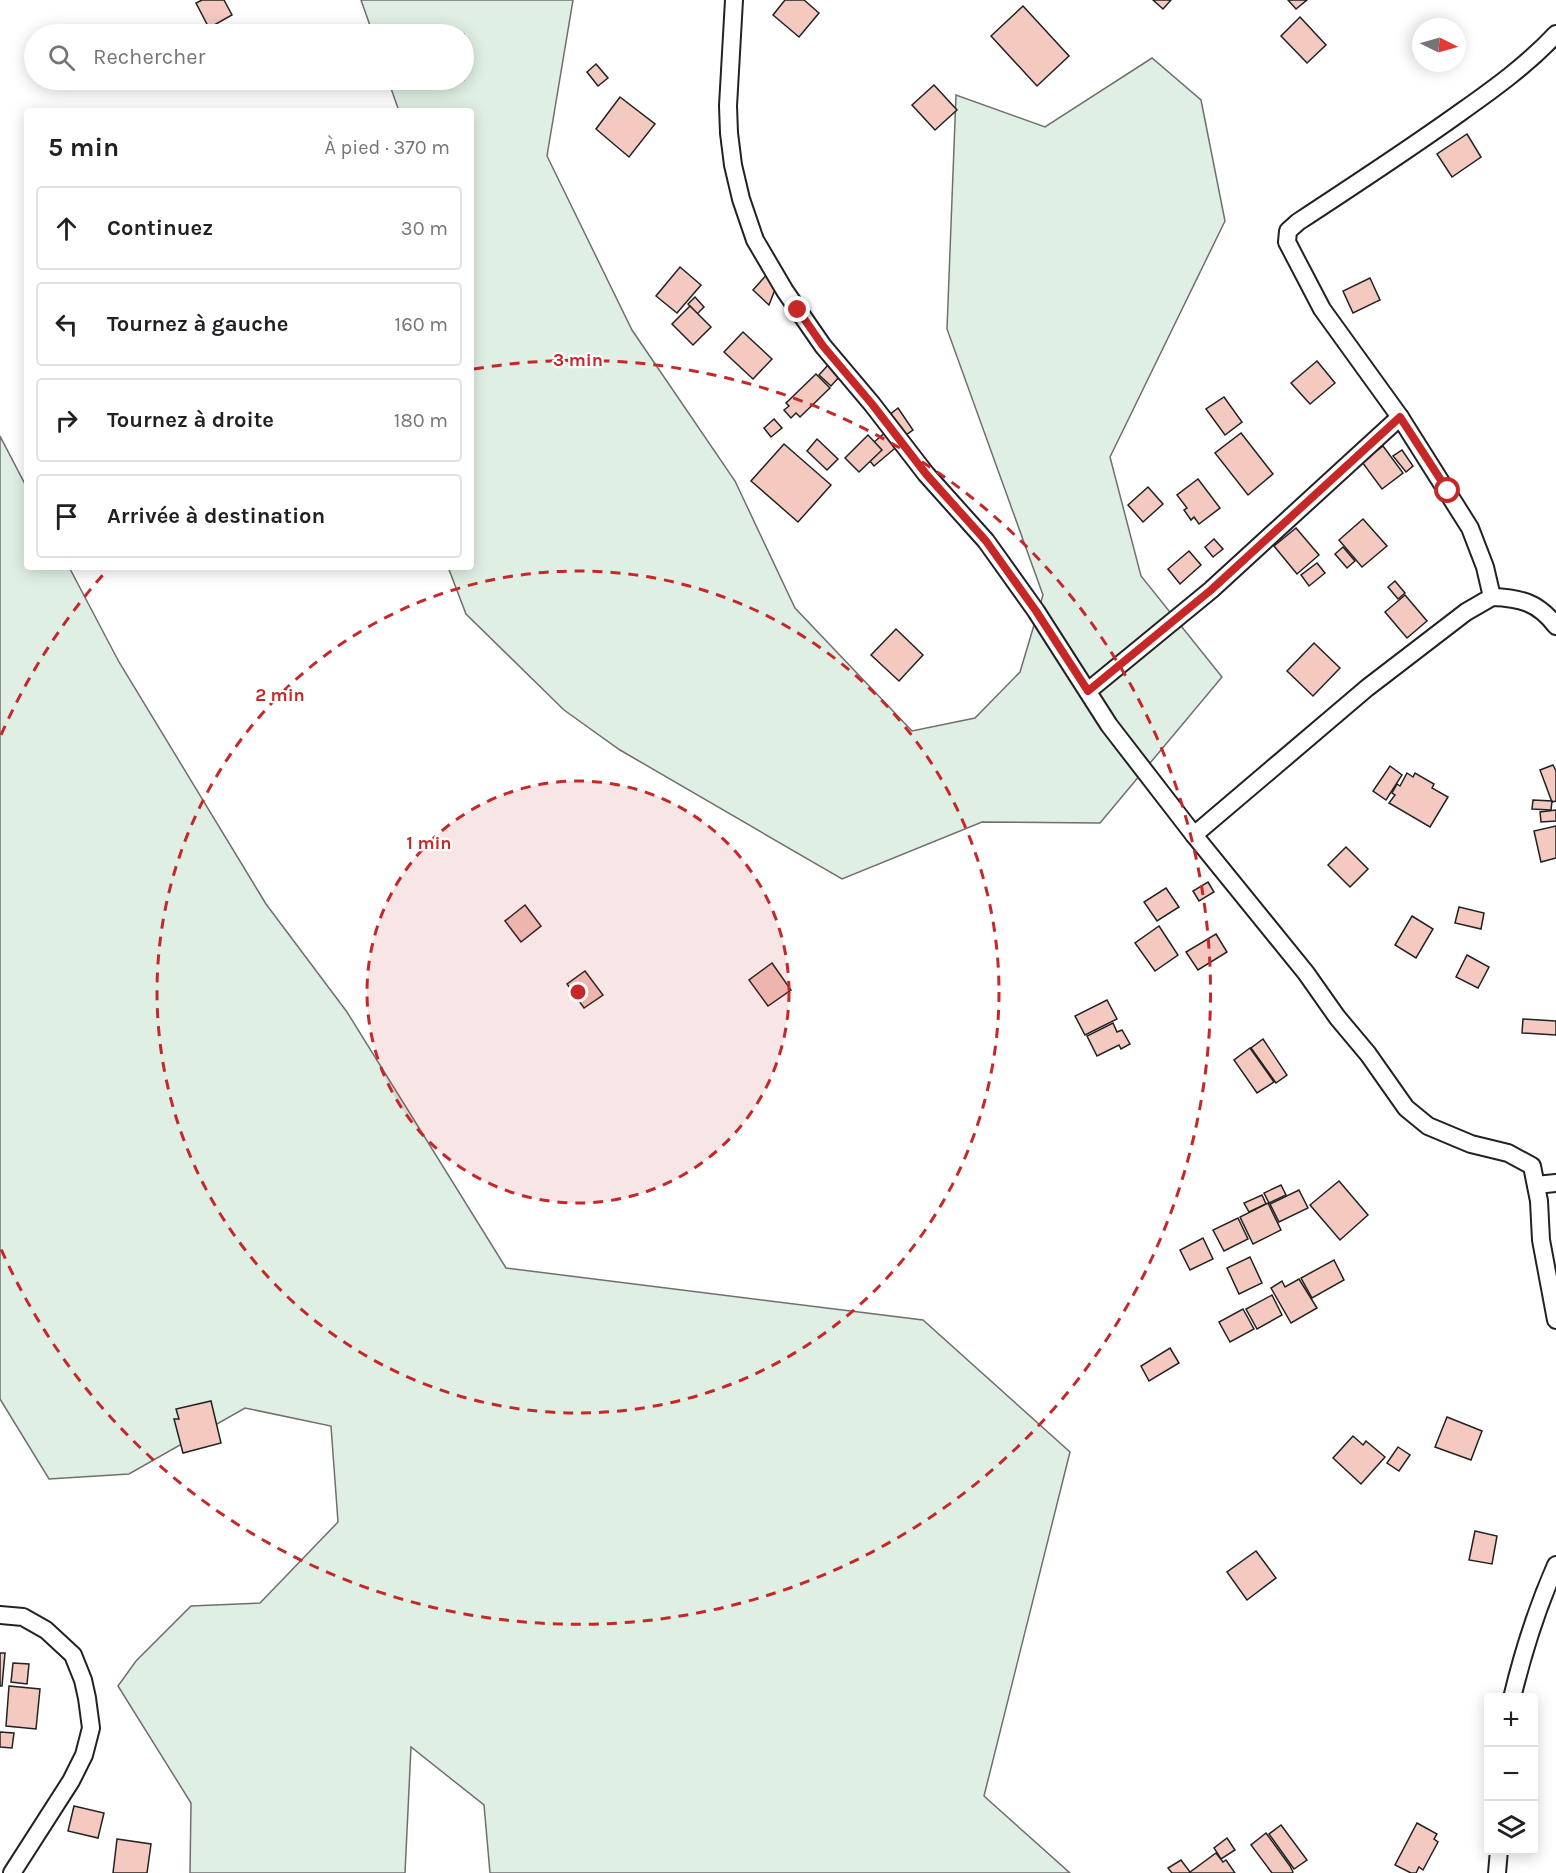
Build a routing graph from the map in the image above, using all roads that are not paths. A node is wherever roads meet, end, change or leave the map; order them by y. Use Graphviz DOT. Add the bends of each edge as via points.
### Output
graph roads {
  1 [pos="734,0"];
  2 [pos="1556,34"];
  3 [pos="1400,417"];
  4 [pos="1492,597"];
  5 [pos="1556,626"];
  6 [pos="1088,691"];
  7 [pos="1194,835"];
  8 [pos="1556,1183"];
  9 [pos="1536,1185"];
  10 [pos="1556,1320"];
  11 [pos="1556,1565"];
  12 [pos="0,1615"];
  13 [pos="1513,1693"];
  14 [pos="1499,1855"];
  15 [pos="12,1873"];
  16 [pos="1497,1873"];
  1 -- 6 [label="street" via="729,133 733,165 754,240 823,346 926,474 986,541"];
  2 -- 3 [label="street" via="1536,56 1487,93 1288,231 1287,242 1322,309"];
  3 -- 4 [label="street" via="1470,528"];
  3 -- 6 [label="street" via="1211,590"];
  4 -- 5 [label="street" via="1532,604"];
  4 -- 7 [label="street" via="1466,612 1367,688"];
  6 -- 7 [label="street" via="1109,725"];
  7 -- 9 [label="street" via="1306,973 1406,1108 1428,1126 1471,1144 1508,1153 1532,1166"];
  8 -- 9 [label="street"];
  9 -- 10 [label="street" via="1541,1240"];
  11 -- 13 [label="street" via="1537,1612"];
  12 -- 15 [label="street" via="23,1617 46,1630 73,1655 83,1680 91,1728 71,1781"];
  14 -- 16 [label="street"];
}
